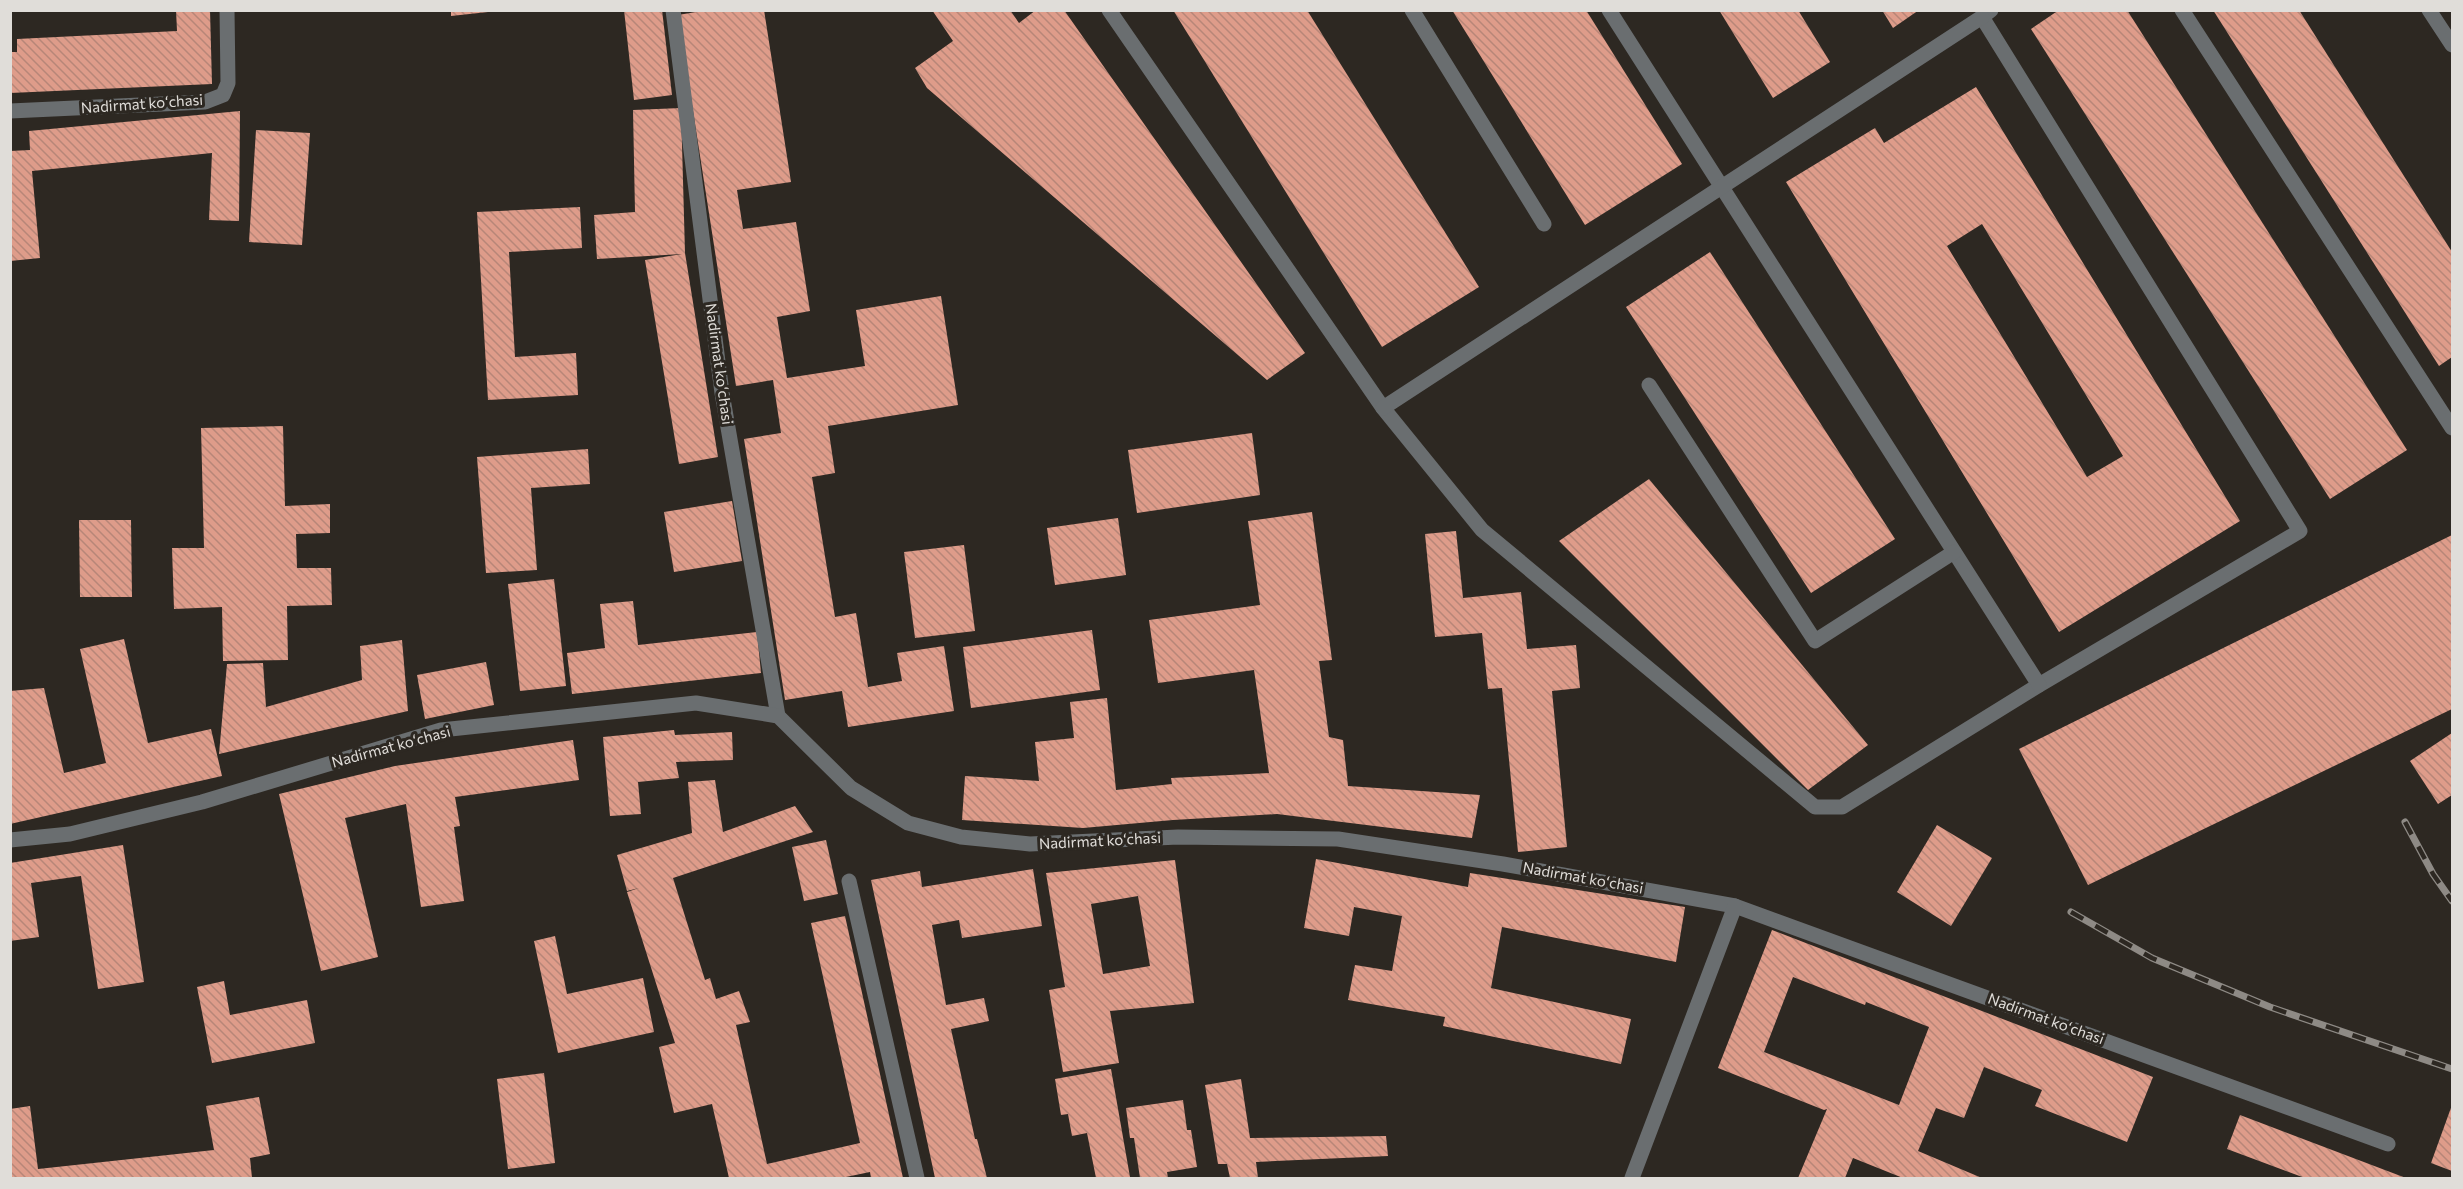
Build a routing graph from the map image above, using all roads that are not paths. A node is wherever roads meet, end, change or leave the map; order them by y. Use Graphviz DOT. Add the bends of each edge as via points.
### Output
graph roads {
  1 [pos="227,10"];
  2 [pos="673,10"];
  3 [pos="1109,10"];
  4 [pos="1412,10"];
  5 [pos="1609,10"];
  6 [pos="2182,10"];
  7 [pos="2429,10"];
  8 [pos="1987,14"];
  9 [pos="2452,45"];
  10 [pos="10,111"];
  11 [pos="1722,187"];
  12 [pos="1544,224"];
  13 [pos="1649,385"];
  14 [pos="1383,408"];
  15 [pos="2452,425"];
  16 [pos="1954,552"];
  17 [pos="2039,685"];
  18 [pos="778,716"];
  19 [pos="10,840"];
  20 [pos="849,881"];
  21 [pos="1735,906"];
  22 [pos="2388,1144"];
  23 [pos="917,1179"];
  24 [pos="1632,1179"];
  1 -- 10 [label="street, Nadirmat koʻchasi" via="228,83 222,95 205,102"];
  2 -- 18 [label="street, Nadirmat koʻchasi" via="722,393"];
  3 -- 14 [label="street"];
  4 -- 12 [label="street"];
  5 -- 11 [label="street"];
  6 -- 15 [label="street"];
  7 -- 9 [label="street"];
  8 -- 11 [label="street"];
  8 -- 17 [label="street" via="2300,531"];
  11 -- 14 [label="street"];
  11 -- 16 [label="street"];
  13 -- 16 [label="street" via="1815,641"];
  14 -- 17 [label="street" via="1482,530 1815,807 1842,807"];
  16 -- 17 [label="street"];
  18 -- 19 [label="street, Nadirmat koʻchasi" via="696,703 441,730 202,802 70,834"];
  18 -- 21 [label="street, Nadirmat koʻchasi" via="851,788 908,823 961,837 1030,844 1179,837 1338,838"];
  20 -- 23 [label="street"];
  21 -- 22 [label="street, Nadirmat koʻchasi"];
  21 -- 24 [label="street"];
}
